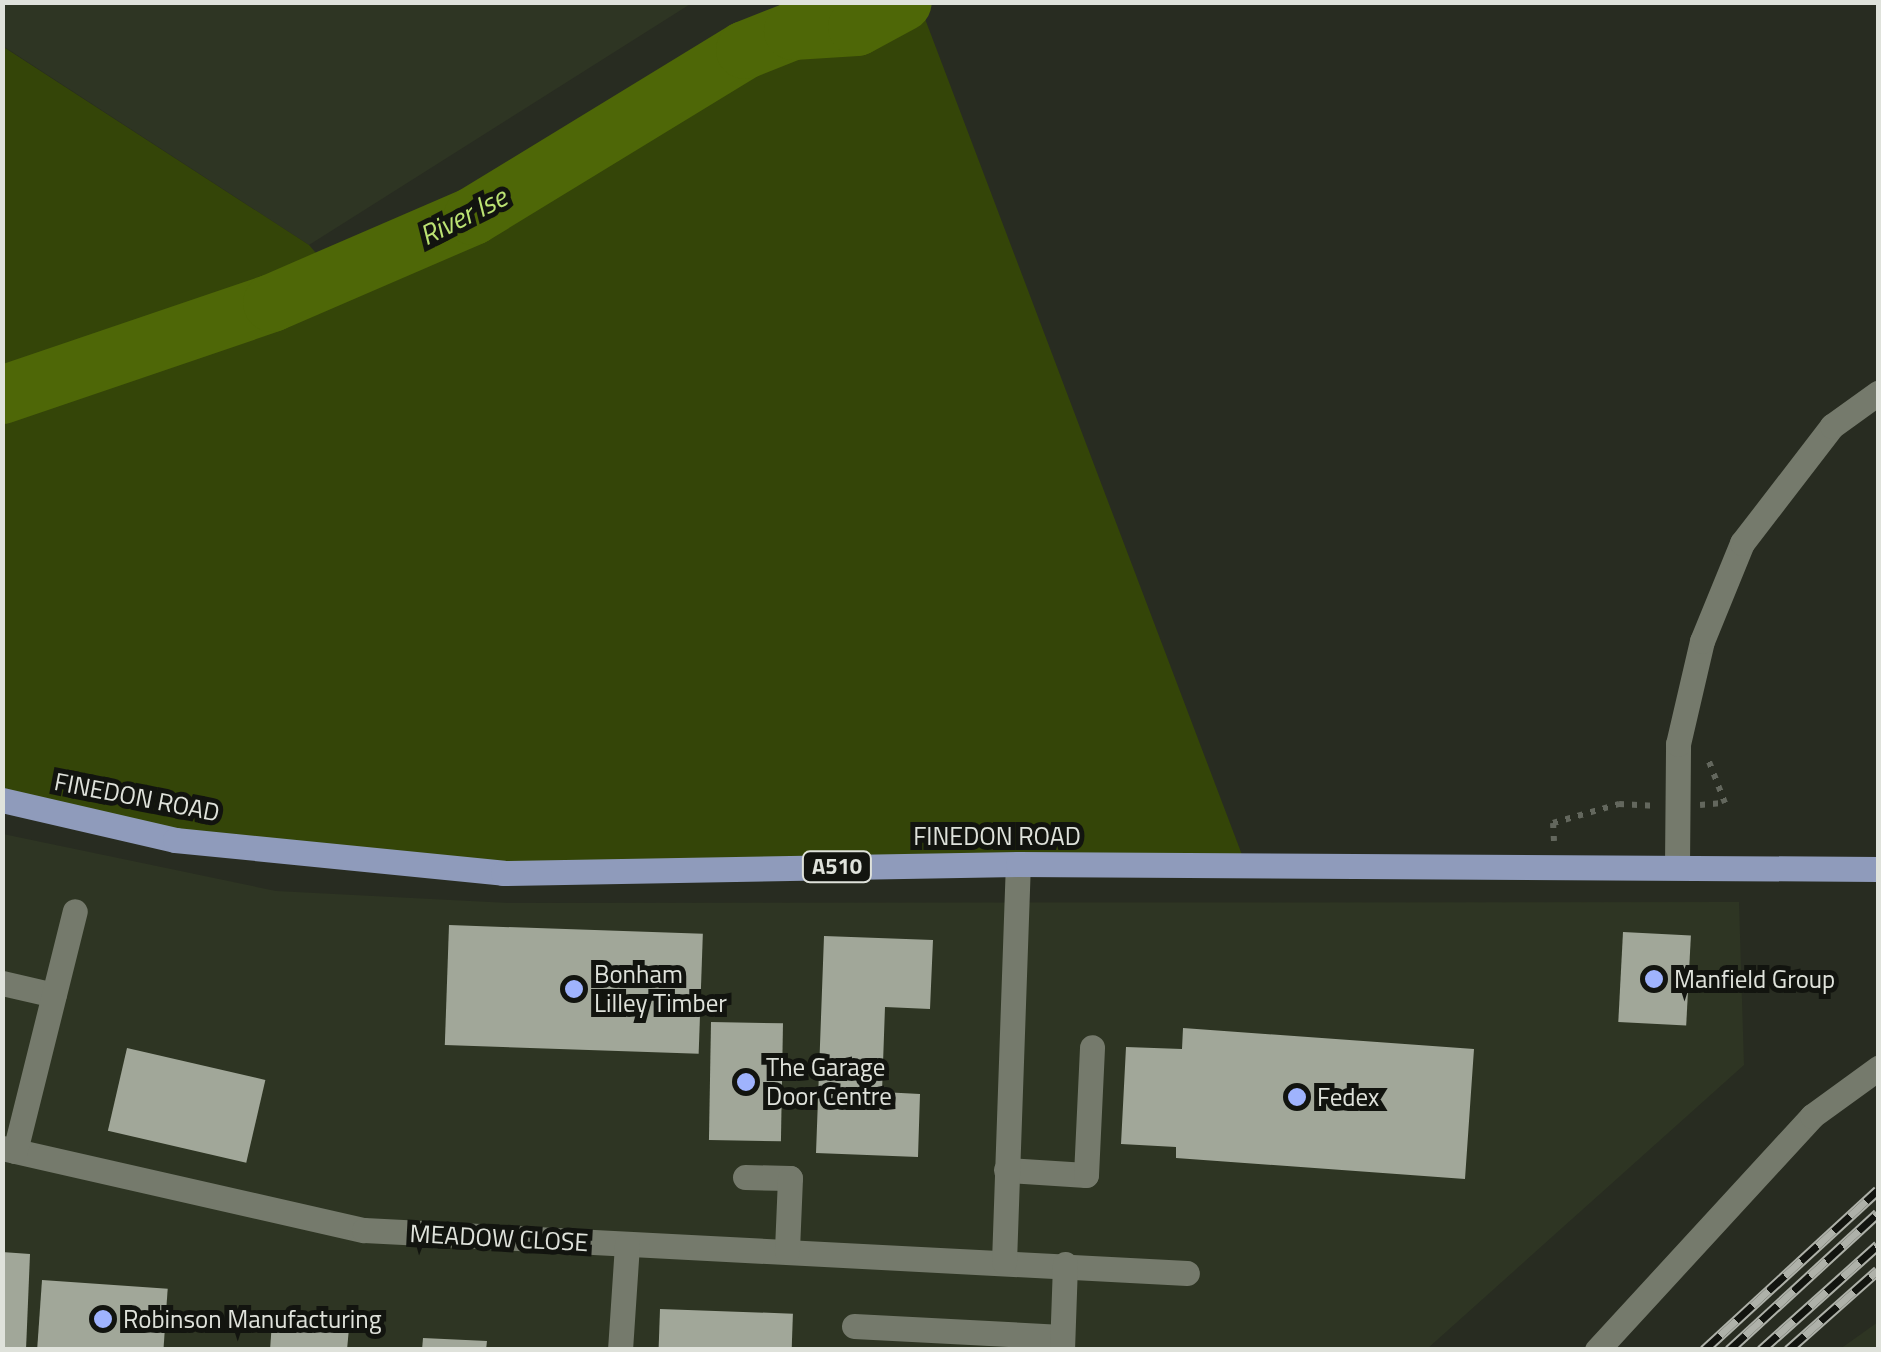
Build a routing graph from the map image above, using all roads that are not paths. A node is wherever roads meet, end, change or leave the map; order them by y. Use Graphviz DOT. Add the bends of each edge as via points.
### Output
graph roads {
  1 [pos="1878,392"];
  2 [pos="2,800"];
  3 [pos="1018,864"];
  4 [pos="1677,866"];
  5 [pos="1878,870"];
  6 [pos="75,912"];
  7 [pos="2,983"];
  8 [pos="54,994"];
  9 [pos="1092,1047"];
  10 [pos="1878,1068"];
  11 [pos="9,1150"];
  12 [pos="1006,1170"];
  13 [pos="745,1177"];
  14 [pos="627,1244"];
  15 [pos="787,1251"];
  16 [pos="1004,1262"];
  17 [pos="1065,1264"];
  18 [pos="1188,1272"];
  19 [pos="854,1326"];
  20 [pos="1062,1343"];
  21 [pos="620,1350"];
  22 [pos="1597,1350"];
  1 -- 4 [label="street" via="1832,426 1742,543 1702,641 1678,744"];
  2 -- 3 [label="main road, FINEDON ROAD / A510" via="176,840 503,873"];
  3 -- 4 [label="main road, FINEDON ROAD / A510"];
  3 -- 12 [label="street"];
  4 -- 5 [label="main road, FINEDON ROAD / A510"];
  6 -- 8 [label="street"];
  7 -- 8 [label="street"];
  8 -- 11 [label="street"];
  9 -- 12 [label="street" via="1086,1175"];
  10 -- 22 [label="street" via="1812,1116"];
  11 -- 14 [label="street, MEADOW CLOSE" via="364,1230"];
  12 -- 16 [label="street"];
  13 -- 15 [label="street" via="790,1178"];
  14 -- 15 [label="street, MEADOW CLOSE"];
  14 -- 21 [label="street"];
  15 -- 16 [label="street, MEADOW CLOSE"];
  16 -- 17 [label="street, MEADOW CLOSE"];
  17 -- 18 [label="street, MEADOW CLOSE"];
  17 -- 20 [label="street"];
  19 -- 20 [label="street"];
}
